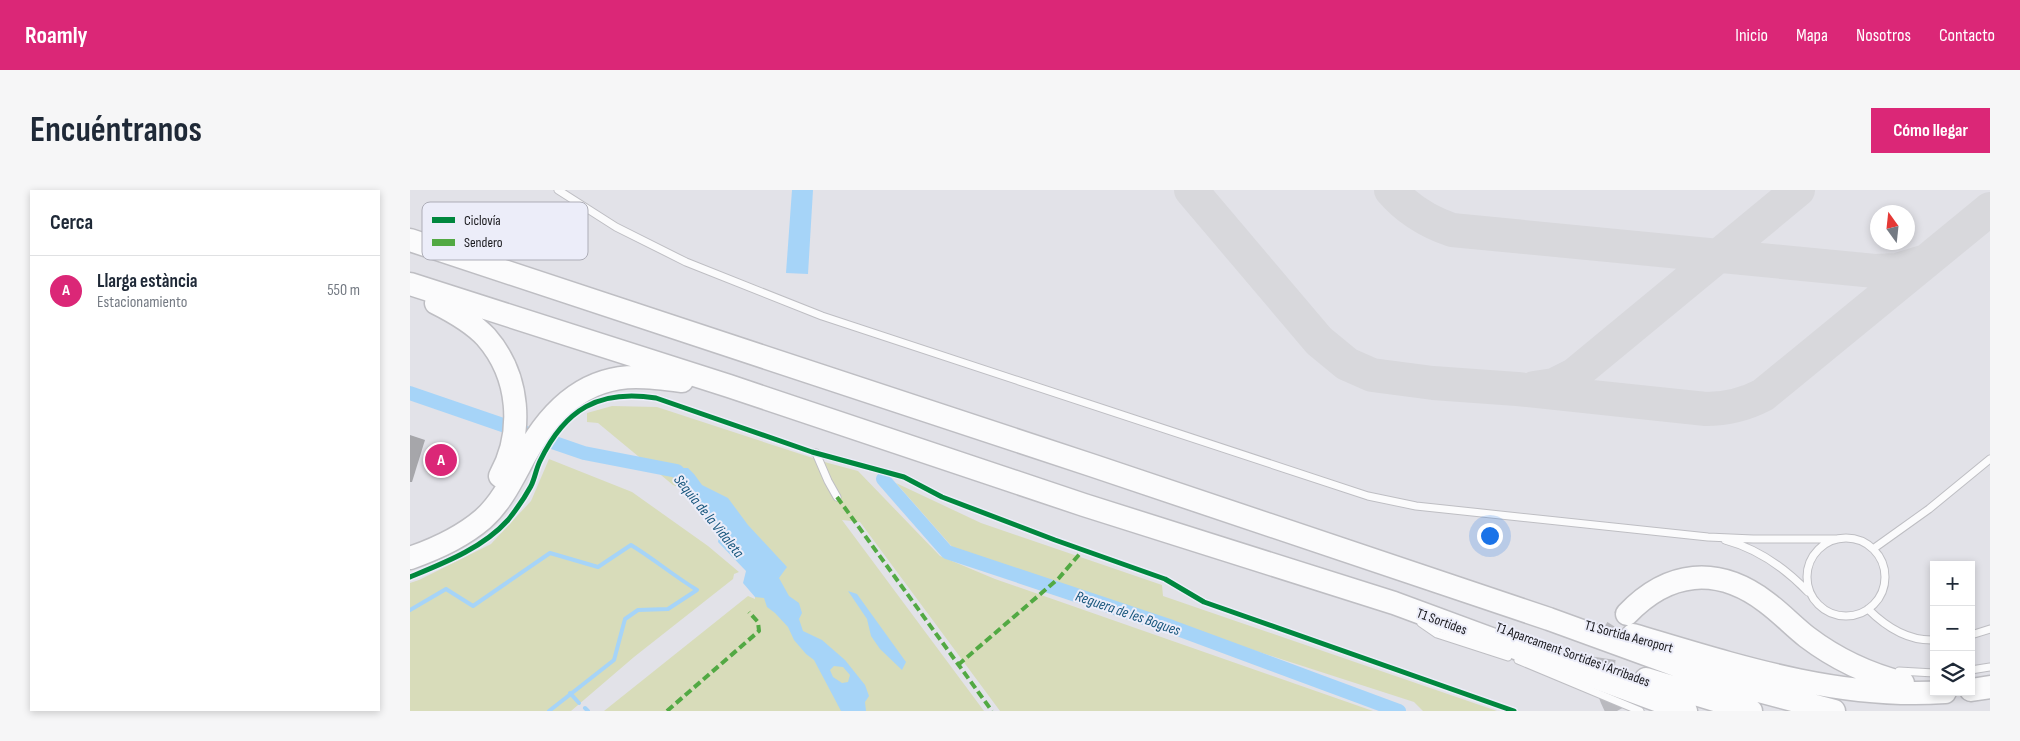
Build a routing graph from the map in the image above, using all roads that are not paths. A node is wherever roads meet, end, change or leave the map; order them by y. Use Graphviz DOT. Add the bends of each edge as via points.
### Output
graph roads {
  1 [pos="558,190"];
  2 [pos="577,202"];
  3 [pos="588,209"];
  4 [pos="410,240"];
  5 [pos="422,244"];
  6 [pos="471,260"];
  7 [pos="410,284"];
  8 [pos="410,290"];
  9 [pos="729,386"];
  10 [pos="816,453"];
  11 [pos="518,454"];
  12 [pos="1990,459"];
  13 [pos="837,497"];
  14 [pos="1708,537"];
  15 [pos="1838,539"];
  16 [pos="410,545"];
  17 [pos="1873,549"];
  18 [pos="410,558"];
  19 [pos="1811,596"];
  20 [pos="1394,603"];
  21 [pos="1868,609"];
  22 [pos="1627,614"];
  23 [pos="1549,619"];
  24 [pos="1990,629"];
  25 [pos="1975,634"];
  26 [pos="1930,640"];
  27 [pos="1853,665"];
  28 [pos="1990,667"];
  29 [pos="1975,669"];
  30 [pos="1930,673"];
  31 [pos="1990,682"];
  32 [pos="1975,684"];
  33 [pos="1930,686"];
  34 [pos="1990,687"];
  35 [pos="1975,689"];
  36 [pos="1930,692"];
  37 [pos="1640,711"];
  38 [pos="1686,711"];
  39 [pos="1751,711"];
  40 [pos="1834,711"];
  1 -- 2 [label="lane"];
  3 -- 14 [label="lane" via="686,262 822,316 1368,496 1416,506"];
  4 -- 5 [label="main road"];
  6 -- 23 [label="main road"];
  7 -- 9 [label="main road"];
  8 -- 11 [label="main road" via="445,307 486,337 506,369 516,405"];
  9 -- 11 [label="main road" via="635,377 603,382 560,407"];
  9 -- 20 [label="main road" via="1084,505"];
  10 -- 13 [label="lane"];
  11 -- 16 [label="main road" via="474,508 458,521"];
  11 -- 18 [label="main road" via="509,486 484,518 446,543"];
  12 -- 17 [label="lane"];
  14 -- 15 [label="lane"];
  14 -- 19 [label="lane" via="1747,547 1763,555 1796,579"];
  15 -- 17 [label="lane" via="1858,540"];
  15 -- 19 [label="lane" via="1821,547 1811,558 1806,576"];
  17 -- 21 [label="lane" via="1883,565 1885,576 1880,596"];
  19 -- 21 [label="lane" via="1824,610 1833,614 1854,615"];
  20 -- 37 [label="lane" via="1437,634 1513,658"];
  20 -- 38 [label="main road, T1 Sortides"];
  20 -- 39 [label="main road, T1 Aparcament Sortides i Arribades" via="1474,618 1667,687"];
  21 -- 26 [label="lane" via="1886,626"];
  22 -- 27 [label="main road" via="1653,591 1678,580 1698,577 1725,581 1752,592 1806,636"];
  23 -- 36 [label="main road, T1 Sortida Aeroport" via="1598,625 1718,660 1831,686 1901,693"];
  23 -- 40 [label="main road, T1 Sortida Aeroport" via="1714,679"];
  24 -- 25 [label="lane"];
  27 -- 30 [label="lane"];
  27 -- 33 [label="main road" via="1876,676"];
  28 -- 29 [label="lane"];
  31 -- 32 [label="main road"];
  34 -- 35 [label="main road"];
}
